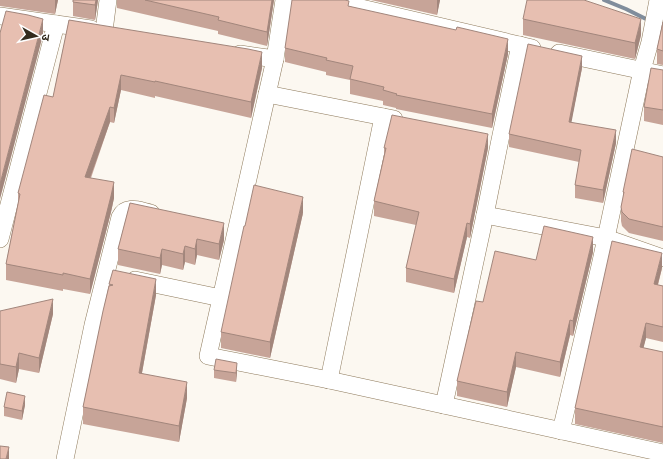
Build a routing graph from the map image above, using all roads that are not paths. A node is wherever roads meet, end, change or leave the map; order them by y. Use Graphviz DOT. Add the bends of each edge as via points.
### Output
graph roads {
  1 [pos="108,0"];
  2 [pos="284,0"];
  3 [pos="327,0"];
  4 [pos="656,5"];
  5 [pos="0,16"];
  6 [pos="56,24"];
  7 [pos="520,45"];
  8 [pos="228,52"];
  9 [pos="275,59"];
  10 [pos="642,70"];
  11 [pos="663,74"];
  12 [pos="267,94"];
  13 [pos="383,117"];
  14 [pos="406,122"];
  15 [pos="485,215"];
  16 [pos="168,217"];
  17 [pos="606,238"];
  18 [pos="0,239"];
  19 [pos="663,258"];
  20 [pos="106,273"];
  21 [pos="221,298"];
  22 [pos="329,380"];
  23 [pos="444,405"];
  24 [pos="561,431"];
  25 [pos="663,453"];
  26 [pos="65,459"];
  1 -- 6 [label="street" via="111,32"];
  2 -- 9 [label="street"];
  3 -- 7 [label="street"];
  4 -- 10 [label="street"];
  5 -- 6 [label="street"];
  6 -- 18 [label="street"];
  7 -- 10 [label="street"];
  7 -- 15 [label="street" via="492,138"];
  8 -- 9 [label="street"];
  9 -- 12 [label="street"];
  10 -- 11 [label="street"];
  10 -- 17 [label="street"];
  12 -- 13 [label="street"];
  12 -- 21 [label="street" via="228,231"];
  13 -- 14 [label="street"];
  13 -- 22 [label="street"];
  15 -- 17 [label="street"];
  15 -- 23 [label="street"];
  16 -- 20 [label="street" via="131,209 122,212"];
  17 -- 19 [label="street"];
  17 -- 24 [label="street"];
  20 -- 21 [label="street"];
  20 -- 26 [label="street"];
  21 -- 22 [label="street" via="208,356"];
  22 -- 23 [label="street"];
  23 -- 24 [label="street"];
  24 -- 25 [label="street"];
}
